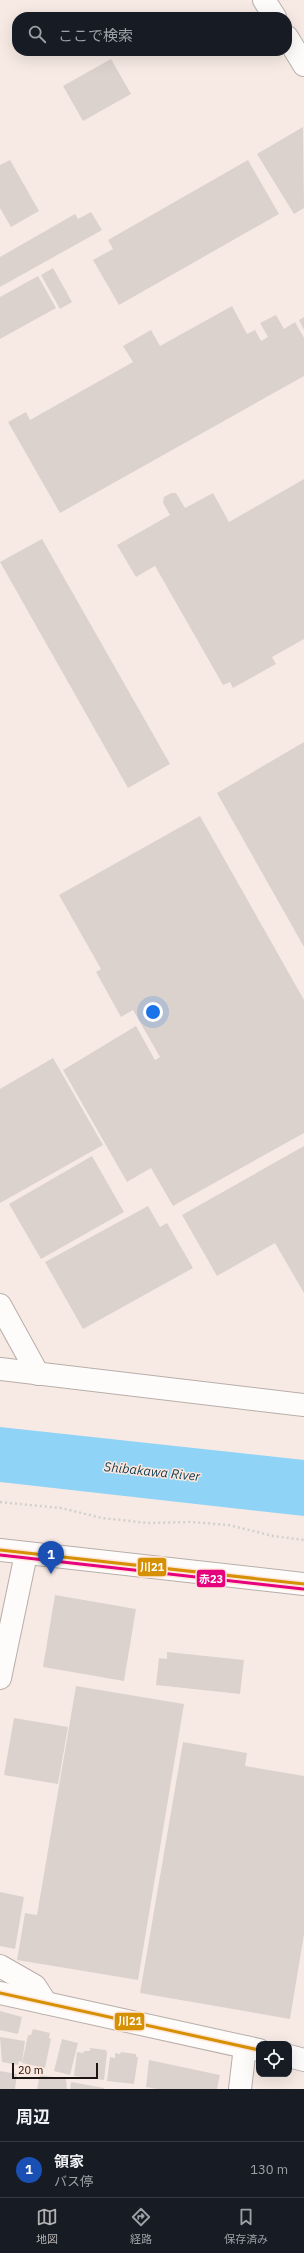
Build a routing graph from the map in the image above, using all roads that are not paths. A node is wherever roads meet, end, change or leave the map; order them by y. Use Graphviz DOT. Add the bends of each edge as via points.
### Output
graph roads {
  1 [pos="264,0"];
  2 [pos="272,12"];
  3 [pos="292,45"];
  4 [pos="304,65"];
  5 [pos="0,1305"];
  6 [pos="0,1369"];
  7 [pos="38,1374"];
  8 [pos="304,1405"];
  9 [pos="0,1550"];
  10 [pos="26,1554"];
  11 [pos="304,1584"];
  12 [pos="0,1678"];
  13 [pos="0,1966"];
  14 [pos="0,1993"];
  15 [pos="46,2004"];
  16 [pos="252,2048"];
  17 [pos="292,2057"];
  18 [pos="304,2060"];
  19 [pos="240,2089"];
  1 -- 2 [label="street"];
  3 -- 4 [label="street"];
  5 -- 7 [label="street"];
  6 -- 7 [label="street"];
  7 -- 8 [label="street"];
  9 -- 10 [label="street"];
  10 -- 11 [label="street"];
  10 -- 12 [label="street"];
  13 -- 15 [label="street" via="35,1986"];
  14 -- 15 [label="street"];
  15 -- 16 [label="street"];
  16 -- 19 [label="street"];
  17 -- 18 [label="street"];
}
